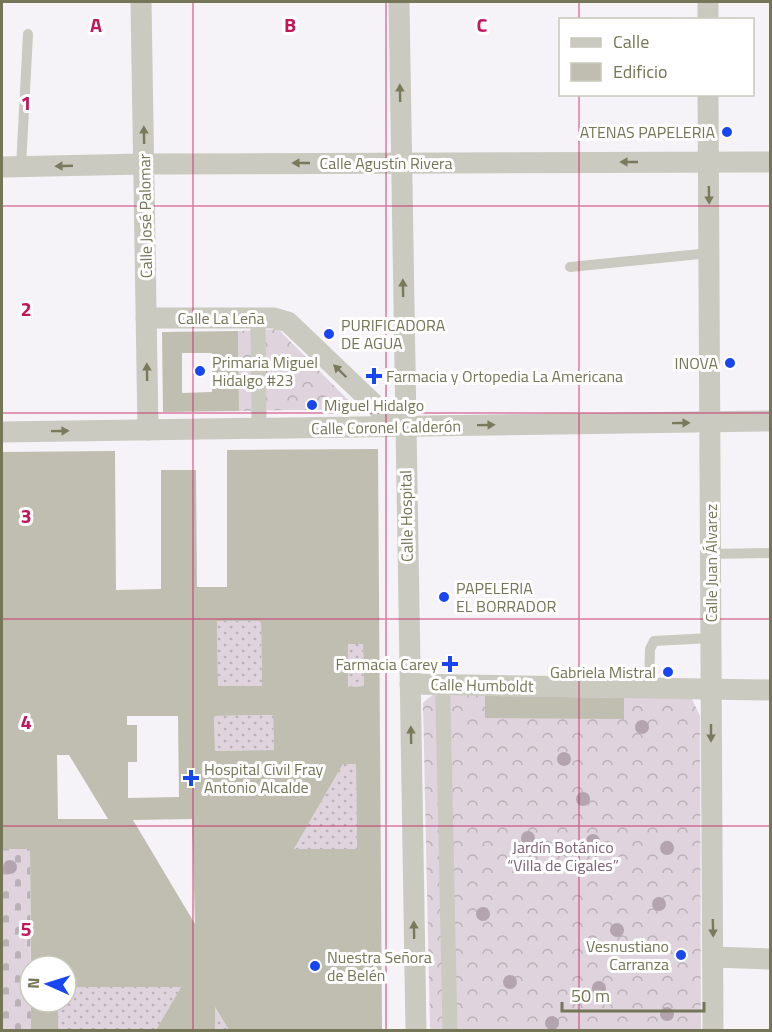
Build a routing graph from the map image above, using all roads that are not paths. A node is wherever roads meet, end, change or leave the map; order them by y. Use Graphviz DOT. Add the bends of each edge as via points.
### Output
graph roads {
  1 [pos="141,2"];
  2 [pos="399,2"];
  3 [pos="708,2"];
  4 [pos="708,18"];
  5 [pos="28,34"];
  6 [pos="708,96"];
  7 [pos="709,162"];
  8 [pos="771,162"];
  9 [pos="401,163"];
  10 [pos="144,164"];
  11 [pos="11,167"];
  12 [pos="710,253"];
  13 [pos="570,267"];
  14 [pos="146,318"];
  15 [pos="258,318"];
  16 [pos="771,421"];
  17 [pos="710,422"];
  18 [pos="401,426"];
  19 [pos="260,428"];
  20 [pos="148,430"];
  21 [pos="2,432"];
  22 [pos="771,553"];
  23 [pos="711,554"];
  24 [pos="711,638"];
  25 [pos="410,684"];
  26 [pos="649,687"];
  27 [pos="711,688"];
  28 [pos="771,690"];
  29 [pos="443,699"];
  30 [pos="713,957"];
  31 [pos="771,959"];
  32 [pos="416,1030"];
  33 [pos="450,1030"];
  34 [pos="713,1030"];
  10 -- 1 [label="street, Calle José Palomar, one-way"];
  9 -- 2 [label="street, Calle Hospital, one-way"];
  3 -- 4 [label="street"];
  5 -- 11 [label="lane"];
  6 -- 7 [label="street, Calle Juan Álvarez"];
  7 -- 8 [label="street, Calle Agustín Rivera"];
  7 -- 9 [label="street, Calle Agustín Rivera, one-way"];
  7 -- 12 [label="street, Calle Juan Álvarez, one-way"];
  9 -- 10 [label="street, Calle Agustín Rivera, one-way"];
  18 -- 9 [label="street, Calle Hospital, one-way"];
  10 -- 11 [label="street, Calle Agustín Rivera, one-way"];
  10 -- 14 [label="street, Calle José Palomar"];
  12 -- 13 [label="lane"];
  12 -- 17 [label="street, Calle Juan Álvarez"];
  14 -- 15 [label="street, Calle La Leña"];
  20 -- 14 [label="street, Calle José Palomar, one-way"];
  18 -- 15 [label="street, Calle La Leña, one-way" via="294,327 281,320"];
  15 -- 19 [label="street"];
  16 -- 17 [label="street, Calle Coronel Calderón"];
  18 -- 17 [label="street, Calle Coronel Calderón, one-way"];
  17 -- 23 [label="street, Calle Juan Álvarez"];
  18 -- 19 [label="street, Calle Coronel Calderón"];
  18 -- 25 [label="street, Calle Hospital"];
  19 -- 20 [label="street, Calle Coronel Calderón"];
  21 -- 20 [label="street, Calle Coronel Calderón, one-way"];
  22 -- 23 [label="lane"];
  23 -- 24 [label="street, Calle Juan Álvarez"];
  24 -- 26 [label="lane" via="654,642 650,649"];
  24 -- 27 [label="street, Calle Juan Álvarez"];
  25 -- 26 [label="street, Calle Humboldt"];
  32 -- 25 [label="street, Calle Hospital, one-way"];
  26 -- 27 [label="street, Calle Humboldt"];
  27 -- 28 [label="street, Calle Humboldt"];
  27 -- 30 [label="street, Calle Juan Álvarez, one-way"];
  29 -- 33 [label="street"];
  30 -- 31 [label="street"];
  30 -- 34 [label="street, Calle Juan Álvarez"];
}
